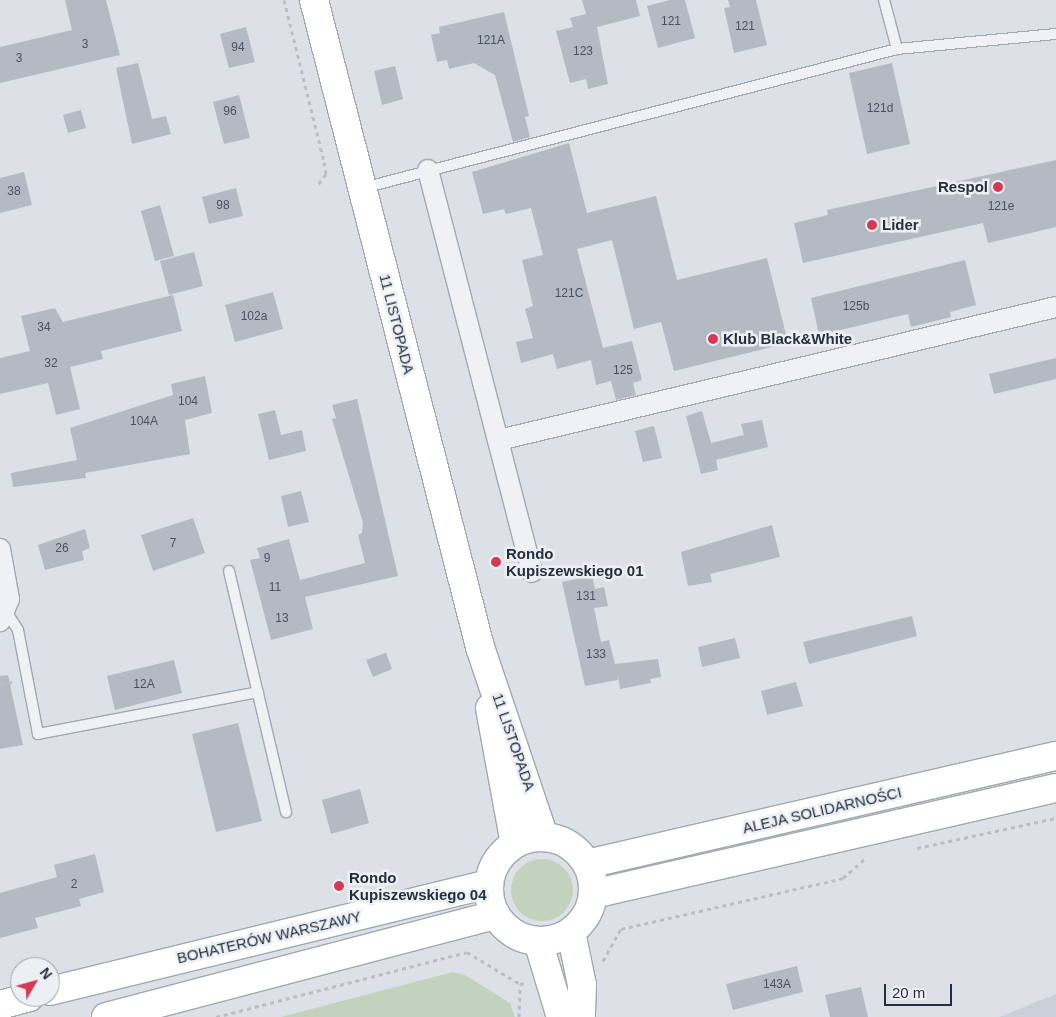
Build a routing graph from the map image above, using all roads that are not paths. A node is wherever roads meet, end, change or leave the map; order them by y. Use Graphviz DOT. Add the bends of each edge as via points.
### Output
graph roads {
  1 [pos="314,0"];
  2 [pos="884,0"];
  3 [pos="1056,34"];
  4 [pos="896,49"];
  5 [pos="428,170"];
  6 [pos="362,188"];
  7 [pos="1056,307"];
  8 [pos="499,440"];
  9 [pos="0,549"];
  10 [pos="229,570"];
  11 [pos="532,572"];
  12 [pos="4,617"];
  13 [pos="480,648"];
  14 [pos="258,692"];
  15 [pos="1056,756"];
  16 [pos="1056,788"];
  17 [pos="286,812"];
  18 [pos="544,837"];
  19 [pos="515,844"];
  20 [pos="587,864"];
  21 [pos="489,884"];
  22 [pos="593,894"];
  23 [pos="496,916"];
  24 [pos="571,932"];
  25 [pos="538,941"];
  26 [pos="60,989"];
  27 [pos="106,1017"];
  28 [pos="560,1017"];
  29 [pos="582,1017"];
  1 -- 6 [label="main road, 11 LISTOPADA"];
  2 -- 4 [label="lane"];
  3 -- 4 [label="lane"];
  4 -- 5 [label="lane"];
  5 -- 6 [label="lane"];
  5 -- 8 [label="street"];
  6 -- 13 [label="main road, 11 LISTOPADA"];
  7 -- 8 [label="street"];
  8 -- 11 [label="street"];
  9 -- 12 [label="street" via="9,599"];
  10 -- 14 [label="lane"];
  12 -- 14 [label="lane" via="18,630 38,734"];
  13 -- 18 [label="main road, 11 LISTOPADA"];
  13 -- 19 [label="main road, 11 LISTOPADA"];
  14 -- 17 [label="lane"];
  15 -- 20 [label="main road, ALEJA SOLIDARNOŚCI"];
  16 -- 22 [label="main road, ALEJA SOLIDARNOŚCI"];
  18 -- 19 [label="main road"];
  18 -- 20 [label="main road" via="569,845"];
  19 -- 21 [label="main road" via="498,861"];
  20 -- 22 [label="main road"];
  21 -- 23 [label="main road"];
  21 -- 26 [label="main road, BOHATERÓW WARSZAWY"];
  22 -- 24 [label="main road" via="585,915"];
  23 -- 25 [label="main road" via="507,929"];
  23 -- 27 [label="main road"];
  24 -- 25 [label="main road"];
  24 -- 29 [label="main road" via="580,971"];
  25 -- 28 [label="main road"];
}
